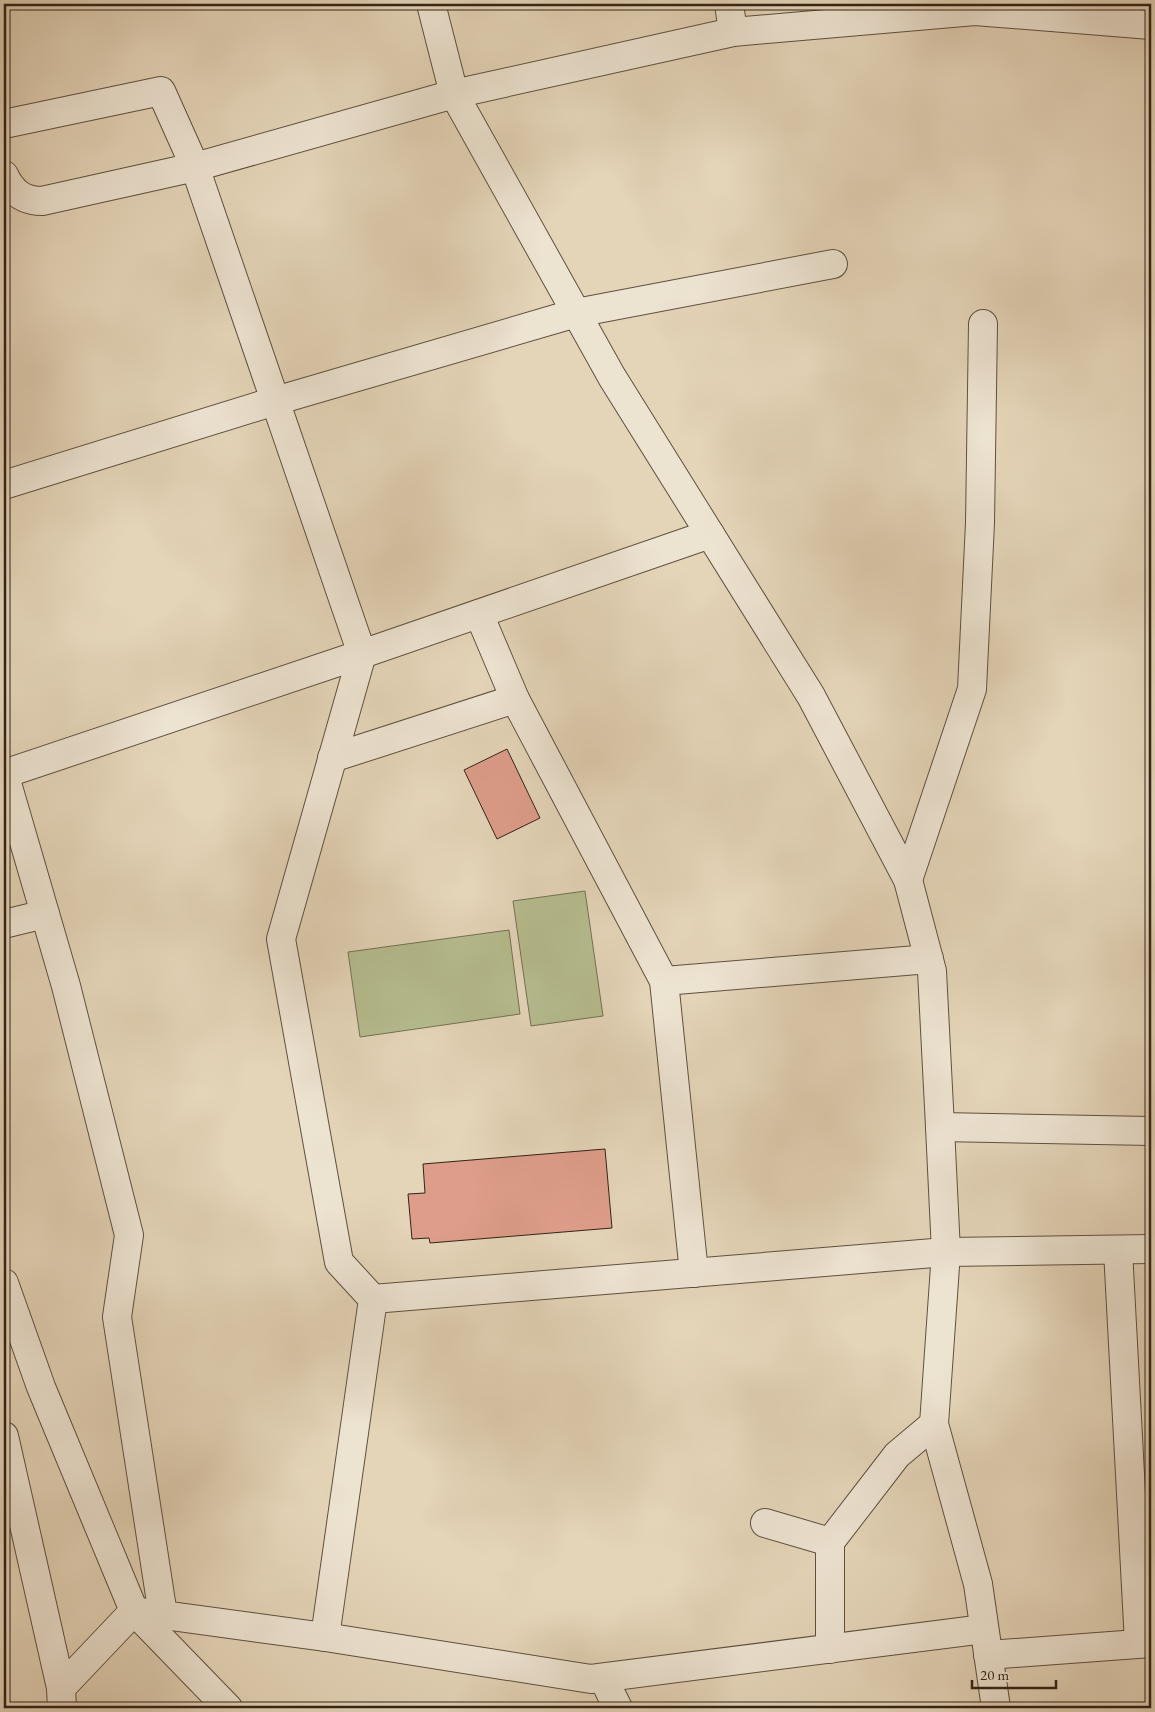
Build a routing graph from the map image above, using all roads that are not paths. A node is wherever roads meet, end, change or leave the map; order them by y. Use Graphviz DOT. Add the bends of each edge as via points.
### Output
graph roads {
  1 [pos="431,4"];
  2 [pos="729,4"];
  3 [pos="977,8"];
  4 [pos="1151,24"];
  5 [pos="733,32"];
  6 [pos="454,94"];
  7 [pos="4,124"];
  8 [pos="195,168"];
  9 [pos="4,175"];
  10 [pos="833,264"];
  11 [pos="576,314"];
  12 [pos="983,324"];
  13 [pos="275,401"];
  14 [pos="4,485"];
  15 [pos="710,534"];
  16 [pos="478,614"];
  17 [pos="362,654"];
  18 [pos="514,699"];
  19 [pos="332,758"];
  20 [pos="4,773"];
  21 [pos="908,880"];
  22 [pos="45,914"];
  23 [pos="4,924"];
  24 [pos="929,959"];
  25 [pos="664,981"];
  26 [pos="940,1127"];
  27 [pos="1151,1131"];
  28 [pos="1118,1250"];
  29 [pos="1151,1250"];
  30 [pos="946,1252"];
  31 [pos="694,1273"];
  32 [pos="4,1283"];
  33 [pos="373,1299"];
  34 [pos="934,1424"];
  35 [pos="4,1436"];
  36 [pos="765,1523"];
  37 [pos="830,1542"];
  38 [pos="134,1611"];
  39 [pos="162,1615"];
  40 [pos="325,1637"];
  41 [pos="986,1642"];
  42 [pos="1145,1643"];
  43 [pos="830,1648"];
  44 [pos="603,1678"];
  45 [pos="61,1698"];
  46 [pos="228,1708"];
  47 [pos="618,1708"];
  48 [pos="996,1708"];
  1 -- 6 [label="street"];
  2 -- 5 [label="street"];
  3 -- 4 [label="street"];
  3 -- 5 [label="street"];
  5 -- 6 [label="street"];
  6 -- 8 [label="street"];
  6 -- 11 [label="street"];
  7 -- 8 [label="street" via="161,91"];
  8 -- 9 [label="street" via="42,201 17,194"];
  8 -- 13 [label="street"];
  10 -- 11 [label="street"];
  11 -- 13 [label="street"];
  11 -- 15 [label="street"];
  12 -- 21 [label="street" via="980,524 972,689"];
  13 -- 14 [label="street"];
  13 -- 17 [label="street"];
  15 -- 16 [label="street"];
  15 -- 21 [label="street" via="811,696"];
  16 -- 17 [label="street"];
  16 -- 18 [label="street"];
  17 -- 19 [label="street"];
  17 -- 20 [label="street"];
  18 -- 19 [label="street"];
  18 -- 25 [label="street"];
  19 -- 33 [label="street" via="281,939 340,1262"];
  20 -- 22 [label="street"];
  21 -- 24 [label="street"];
  22 -- 23 [label="street"];
  22 -- 39 [label="street" via="129,1234 117,1317"];
  24 -- 25 [label="street"];
  24 -- 26 [label="street"];
  25 -- 31 [label="street"];
  26 -- 27 [label="street"];
  26 -- 30 [label="street"];
  28 -- 29 [label="street"];
  28 -- 30 [label="street"];
  28 -- 42 [label="street"];
  30 -- 31 [label="street"];
  30 -- 34 [label="street"];
  31 -- 33 [label="street"];
  32 -- 38 [label="street" via="41,1387"];
  33 -- 40 [label="street"];
  34 -- 37 [label="street" via="897,1455"];
  34 -- 41 [label="street" via="978,1584"];
  35 -- 45 [label="street"];
  36 -- 37 [label="street"];
  37 -- 43 [label="street"];
  38 -- 39 [label="street"];
  38 -- 45 [label="street"];
  38 -- 46 [label="street"];
  39 -- 40 [label="street"];
  40 -- 44 [label="street" via="591,1679"];
  41 -- 42 [label="street"];
  41 -- 43 [label="street"];
  41 -- 48 [label="street"];
  43 -- 44 [label="street"];
  44 -- 47 [label="street"];
}
